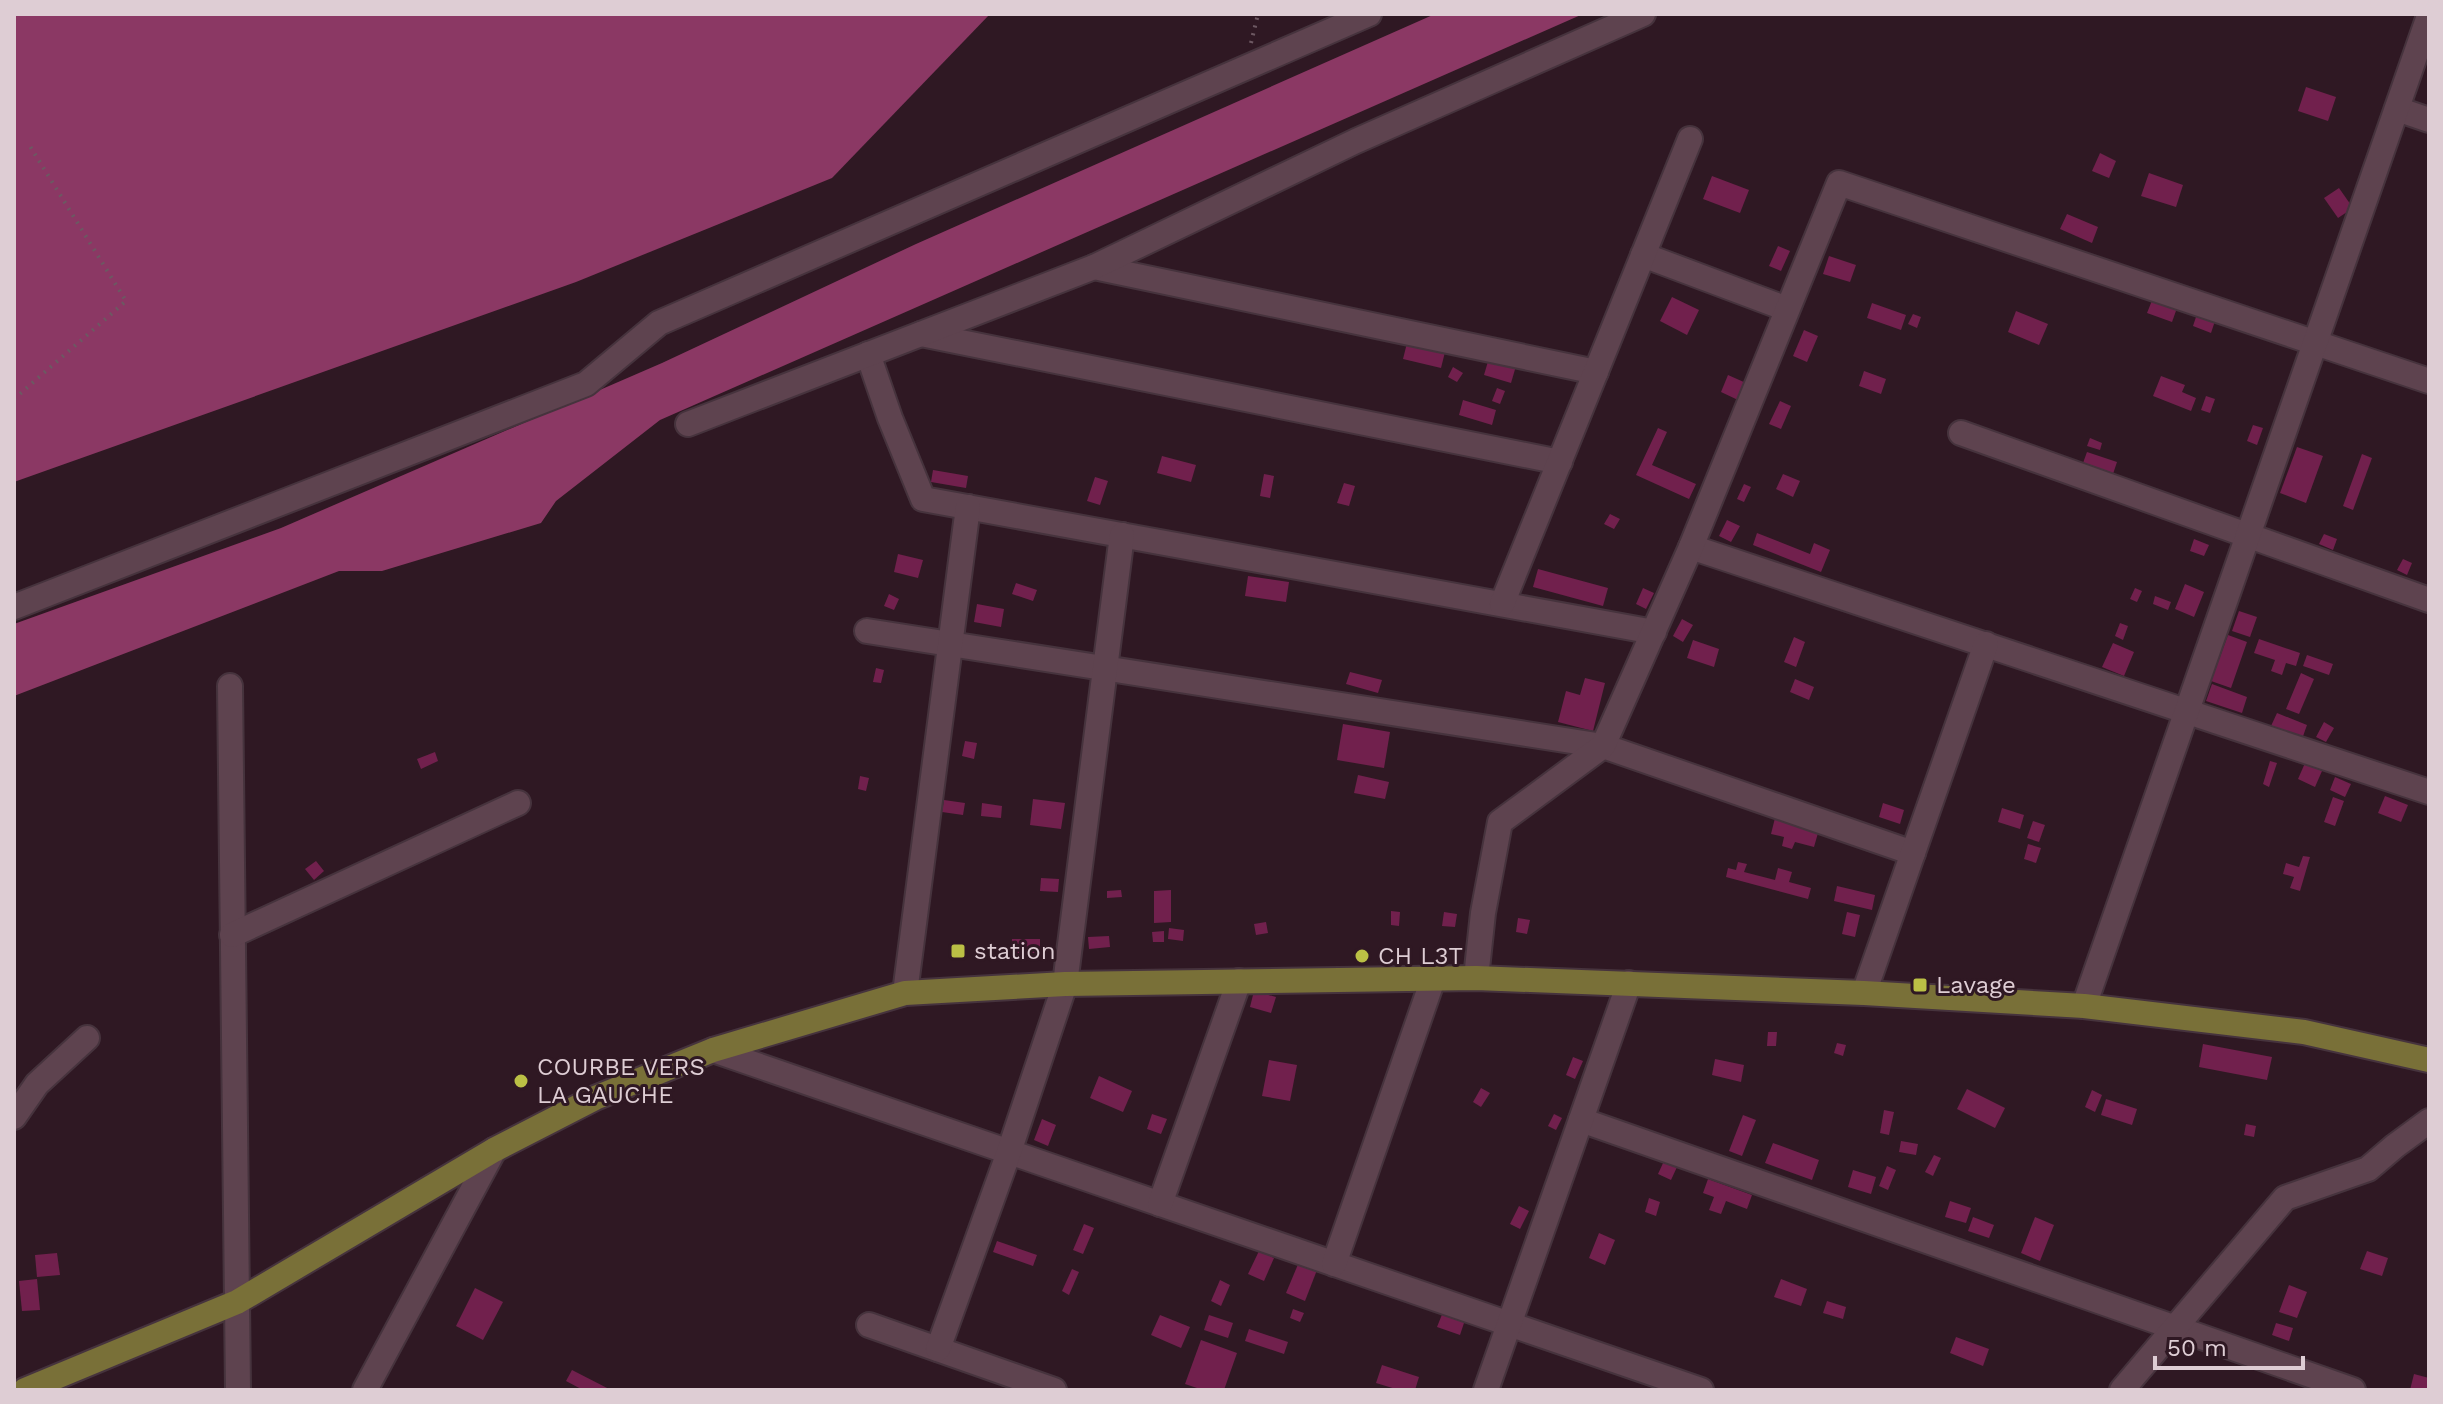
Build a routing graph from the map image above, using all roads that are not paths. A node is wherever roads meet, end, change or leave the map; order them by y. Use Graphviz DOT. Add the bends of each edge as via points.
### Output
graph roads {
  1 [pos="1369,14"];
  2 [pos="1643,14"];
  3 [pos="2429,16"];
  4 [pos="2397,109"];
  5 [pos="2429,120"];
  6 [pos="1690,139"];
  7 [pos="1643,255"];
  8 [pos="1094,267"];
  9 [pos="1787,309"];
  10 [pos="921,334"];
  11 [pos="2315,343"];
  12 [pos="868,354"];
  13 [pos="1596,372"];
  14 [pos="2429,381"];
  15 [pos="688,424"];
  16 [pos="1961,433"];
  17 [pos="1560,462"];
  18 [pos="968,507"];
  19 [pos="1122,535"];
  20 [pos="2248,536"];
  21 [pos="1691,547"];
  22 [pos="2429,600"];
  23 [pos="1502,604"];
  24 [pos="14,607"];
  25 [pos="867,631"];
  26 [pos="1654,632"];
  27 [pos="950,644"];
  28 [pos="1986,644"];
  29 [pos="1106,668"];
  30 [pos="230,686"];
  31 [pos="2187,711"];
  32 [pos="1603,746"];
  33 [pos="2429,792"];
  34 [pos="518,803"];
  35 [pos="1913,853"];
  36 [pos="232,935"];
  37 [pos="1476,978"];
  38 [pos="1433,979"];
  39 [pos="1239,981"];
  40 [pos="1629,983"];
  41 [pos="1065,984"];
  42 [pos="905,993"];
  43 [pos="1864,993"];
  44 [pos="2084,1006"];
  45 [pos="87,1038"];
  46 [pos="713,1050"];
  47 [pos="2429,1060"];
  48 [pos="14,1117"];
  49 [pos="1581,1120"];
  50 [pos="2429,1121"];
  51 [pos="494,1150"];
  52 [pos="1009,1152"];
  53 [pos="1160,1204"];
  54 [pos="1334,1264"];
  55 [pos="237,1302"];
  56 [pos="1509,1324"];
  57 [pos="869,1325"];
  58 [pos="2175,1328"];
  59 [pos="938,1349"];
  60 [pos="25,1390"];
  61 [pos="238,1390"];
  62 [pos="365,1390"];
  63 [pos="1054,1390"];
  64 [pos="1486,1390"];
  65 [pos="1701,1390"];
  66 [pos="2122,1390"];
  67 [pos="2353,1390"];
  1 -- 24 [label="street" via="659,323 586,384"];
  2 -- 8 [label="street" via="1356,141"];
  3 -- 4 [label="street"];
  4 -- 5 [label="street"];
  4 -- 11 [label="street"];
  6 -- 7 [label="street"];
  7 -- 9 [label="street"];
  7 -- 13 [label="street"];
  8 -- 10 [label="street"];
  8 -- 13 [label="street"];
  9 -- 11 [label="street" via="1839,183"];
  9 -- 21 [label="street"];
  10 -- 12 [label="street"];
  10 -- 17 [label="street"];
  11 -- 14 [label="street"];
  11 -- 20 [label="street"];
  12 -- 15 [label="street"];
  12 -- 18 [label="street" via="923,499"];
  13 -- 17 [label="street"];
  16 -- 20 [label="street"];
  17 -- 23 [label="street"];
  18 -- 19 [label="street"];
  18 -- 27 [label="street"];
  19 -- 23 [label="street"];
  19 -- 29 [label="street"];
  20 -- 22 [label="street"];
  20 -- 31 [label="street"];
  21 -- 26 [label="street"];
  21 -- 28 [label="street"];
  23 -- 26 [label="street"];
  25 -- 27 [label="street"];
  26 -- 32 [label="street"];
  27 -- 29 [label="street"];
  27 -- 42 [label="street"];
  28 -- 31 [label="street"];
  28 -- 35 [label="street"];
  29 -- 32 [label="street"];
  29 -- 41 [label="street"];
  30 -- 36 [label="street"];
  31 -- 33 [label="street"];
  31 -- 44 [label="street"];
  32 -- 35 [label="street"];
  32 -- 37 [label="street" via="1500,822"];
  34 -- 36 [label="street"];
  35 -- 43 [label="street"];
  36 -- 55 [label="street"];
  37 -- 38 [label="main road"];
  37 -- 40 [label="main road"];
  38 -- 39 [label="main road"];
  38 -- 54 [label="street"];
  39 -- 41 [label="main road"];
  39 -- 53 [label="street"];
  40 -- 43 [label="main road"];
  40 -- 49 [label="street"];
  41 -- 42 [label="main road"];
  41 -- 52 [label="street"];
  42 -- 46 [label="main road"];
  43 -- 44 [label="main road"];
  44 -- 47 [label="main road" via="2304,1032"];
  45 -- 48 [label="street" via="37,1084"];
  46 -- 51 [label="main road" via="595,1098"];
  46 -- 52 [label="street"];
  49 -- 56 [label="street"];
  49 -- 58 [label="street"];
  50 -- 58 [label="street" via="2368,1169 2285,1198"];
  51 -- 55 [label="main road"];
  51 -- 62 [label="street"];
  52 -- 53 [label="street"];
  52 -- 59 [label="street"];
  53 -- 54 [label="street"];
  54 -- 56 [label="street"];
  55 -- 60 [label="main road"];
  55 -- 61 [label="street"];
  56 -- 64 [label="street"];
  56 -- 65 [label="street"];
  57 -- 59 [label="street"];
  58 -- 66 [label="street"];
  58 -- 67 [label="street"];
  59 -- 63 [label="street"];
}
